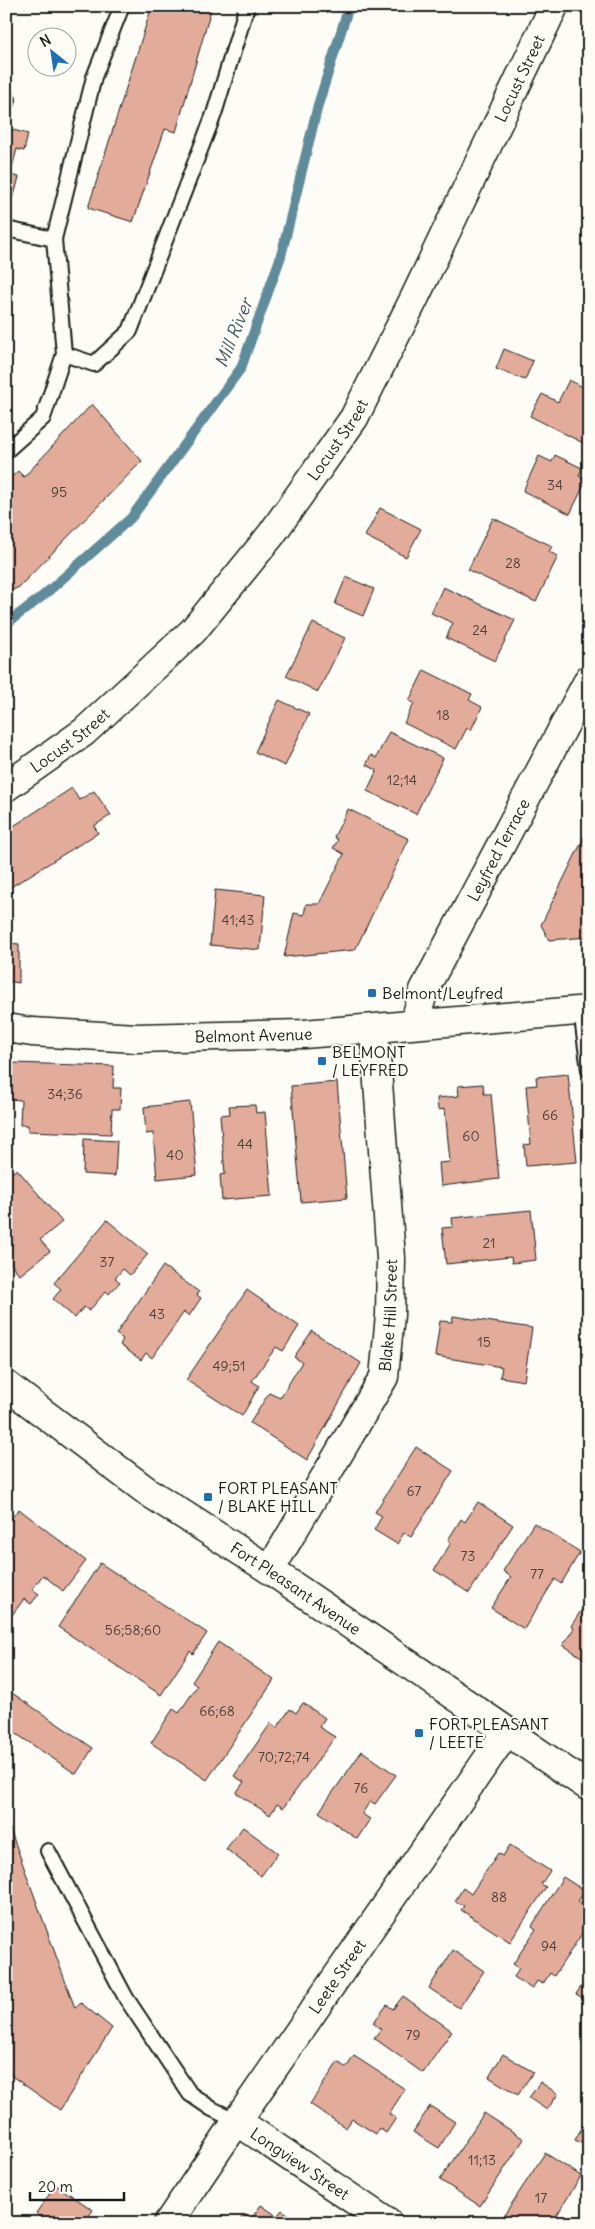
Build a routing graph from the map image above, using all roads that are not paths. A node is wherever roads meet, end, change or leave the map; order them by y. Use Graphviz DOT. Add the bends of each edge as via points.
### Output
graph roads {
  1 [pos="122,6"];
  2 [pos="247,6"];
  3 [pos="554,6"];
  4 [pos="6,229"];
  5 [pos="54,239"];
  6 [pos="64,354"];
  7 [pos="6,451"];
  8 [pos="589,680"];
  9 [pos="6,787"];
  10 [pos="585,1010"];
  11 [pos="414,1024"];
  12 [pos="6,1028"];
  13 [pos="374,1028"];
  14 [pos="589,1070"];
  15 [pos="6,1385"];
  16 [pos="270,1570"];
  17 [pos="507,1732"];
  18 [pos="589,1787"];
  19 [pos="48,1851"];
  20 [pos="237,2121"];
  21 [pos="168,2223"];
  22 [pos="388,2223"];
  1 -- 5 [label="lane" via="94,77"];
  2 -- 6 [label="lane" via="214,114 130,330 94,364"];
  3 -- 9 [label="street, Locust Street" via="354,418 271,535 193,631 84,732"];
  4 -- 5 [label="lane"];
  5 -- 6 [label="lane"];
  6 -- 7 [label="lane" via="43,418"];
  8 -- 11 [label="street, Leyfred Terrace" via="424,990"];
  10 -- 11 [label="street, Belmont Avenue"];
  10 -- 14 [label="lane"];
  11 -- 13 [label="street, Belmont Avenue"];
  12 -- 13 [label="street, Belmont Avenue" via="136,1038 304,1034"];
  13 -- 16 [label="street, Blake Hill Street" via="391,1258 384,1376"];
  15 -- 16 [label="street, Fort Pleasant Avenue" via="148,1492"];
  16 -- 17 [label="street, Fort Pleasant Avenue"];
  17 -- 18 [label="street, Fort Pleasant Avenue"];
  17 -- 20 [label="street, Leete Street"];
  19 -- 20 [label="lane" via="126,1998 190,2094"];
  20 -- 21 [label="street, Leete Street"];
  20 -- 22 [label="street, Longview Street"];
}
